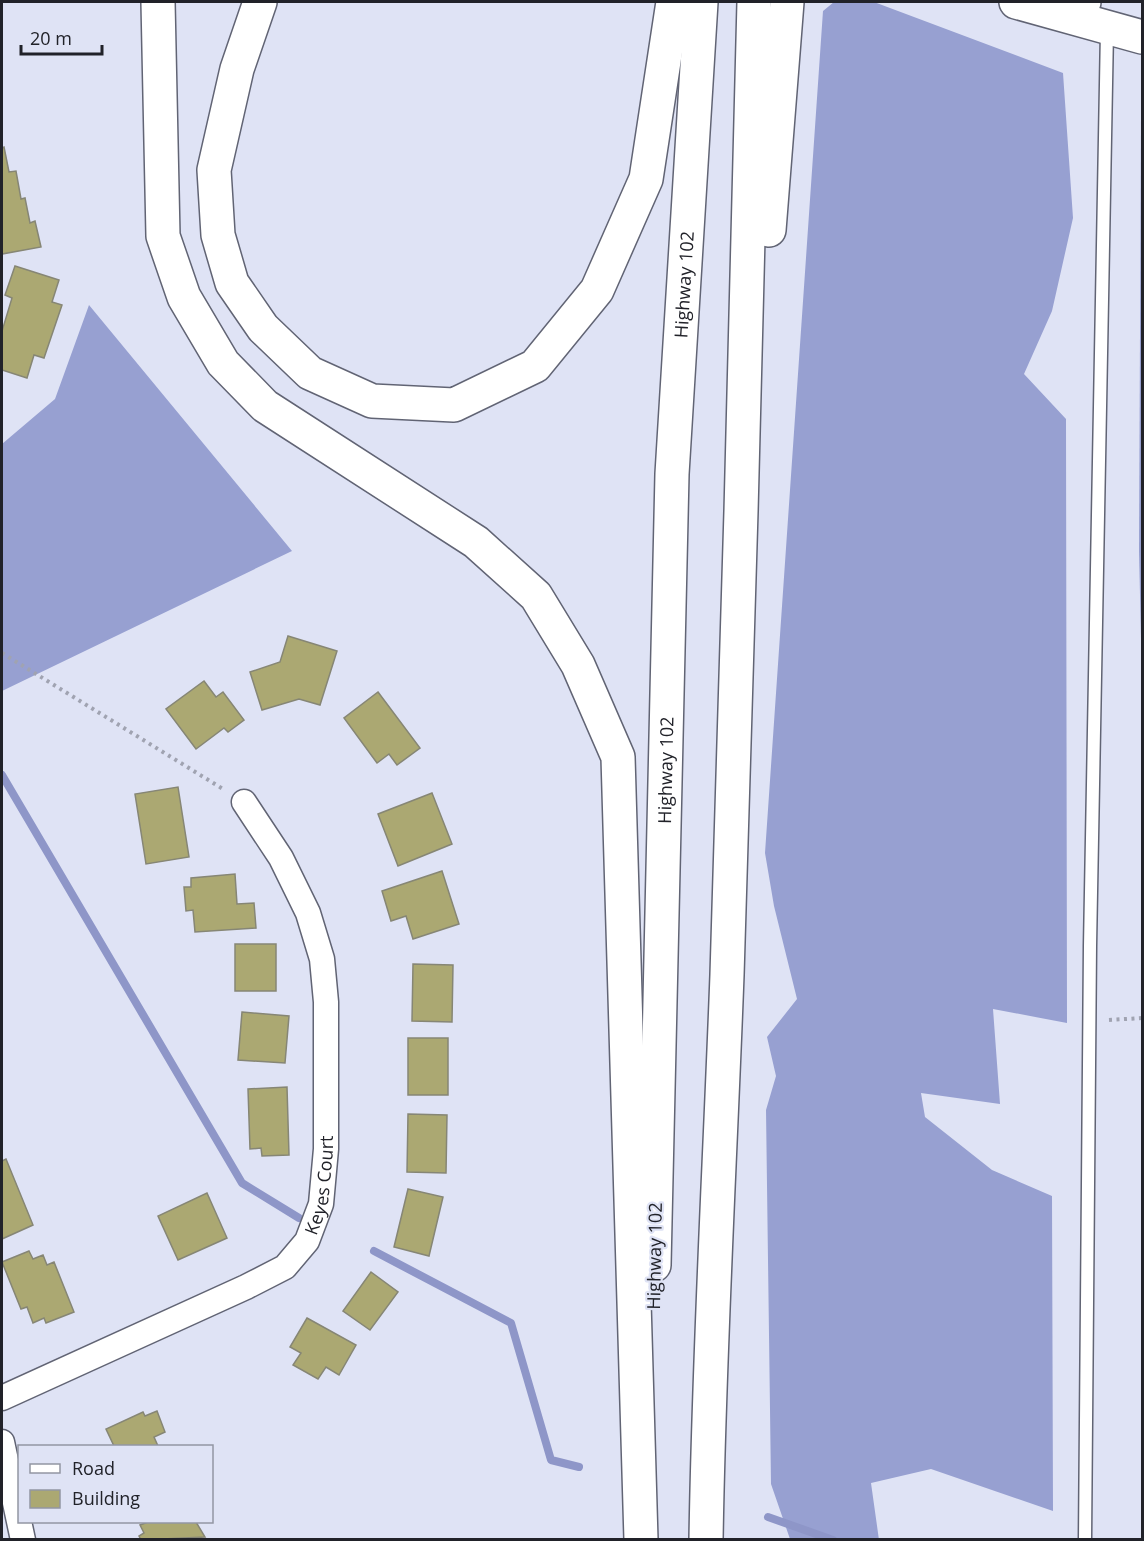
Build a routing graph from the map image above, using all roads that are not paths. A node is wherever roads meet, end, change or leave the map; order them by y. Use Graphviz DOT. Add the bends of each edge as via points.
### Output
graph roads {
  1 [pos="158,2"];
  2 [pos="260,2"];
  3 [pos="673,2"];
  4 [pos="700,2"];
  5 [pos="753,2"];
  6 [pos="787,2"];
  7 [pos="1016,2"];
  8 [pos="1076,2"];
  9 [pos="1084,2"];
  10 [pos="1107,26"];
  11 [pos="1143,37"];
  12 [pos="739,612"];
  13 [pos="244,802"];
  14 [pos="2,1398"];
  15 [pos="2,1442"];
  16 [pos="18,1516"];
  17 [pos="20,1523"];
  18 [pos="23,1539"];
  19 [pos="641,1539"];
  20 [pos="647,1539"];
  21 [pos="706,1539"];
  22 [pos="1085,1539"];
  1 -- 19 [label="main road" via="163,236 184,297 223,363 265,406 476,542 536,596 578,665 618,757"];
  2 -- 3 [label="main road" via="237,69 214,170 218,235 232,283 263,328 310,374 372,401 454,405 535,366 597,290 646,179"];
  4 -- 20 [label="main road, Highway 102" via="672,474"];
  5 -- 12 [label="main road"];
  6 -- 12 [label="main road"];
  7 -- 10 [label="main road"];
  8 -- 9 [label="main road"];
  10 -- 11 [label="main road"];
  10 -- 22 [label="lane"];
  12 -- 21 [label="main road"];
  13 -- 14 [label="street, Keyes Court" via="281,858 308,913 322,959 326,1002 326,1149 321,1204 307,1241 285,1267 256,1282"];
  15 -- 16 [label="street"];
  17 -- 18 [label="street"];
}
